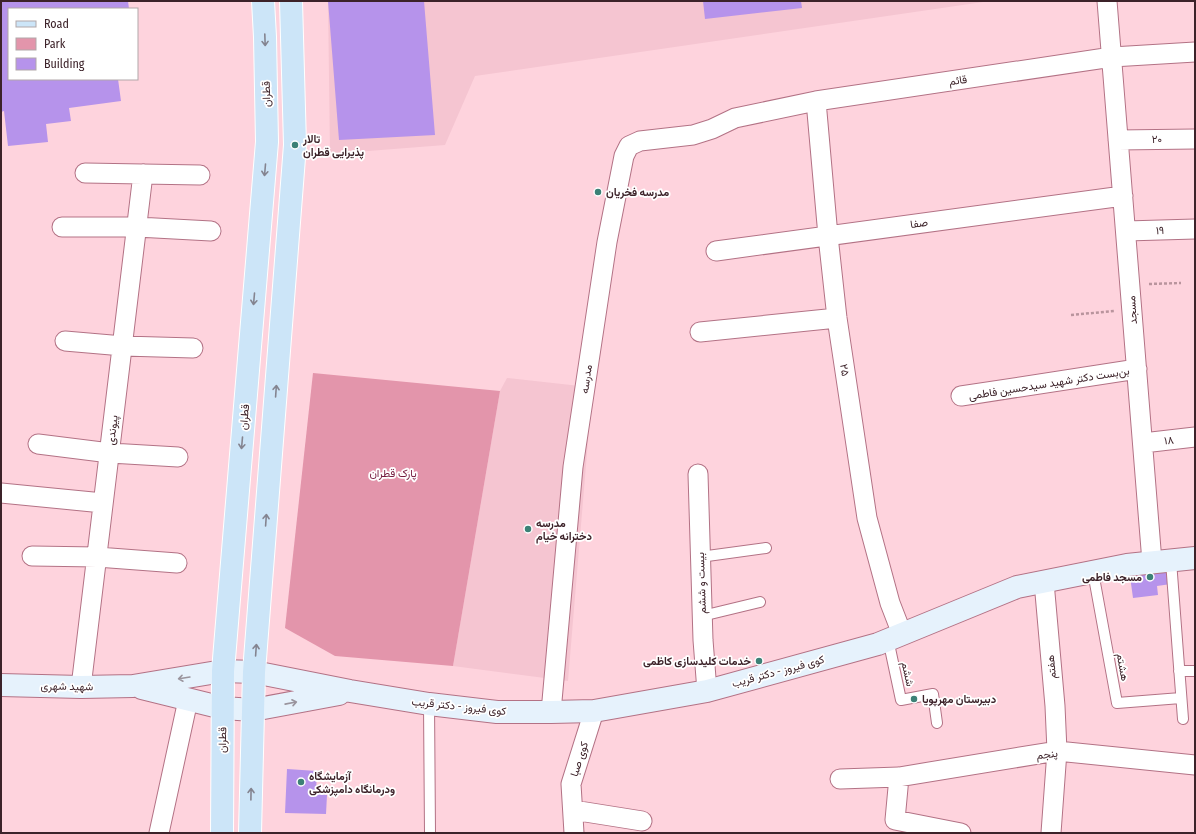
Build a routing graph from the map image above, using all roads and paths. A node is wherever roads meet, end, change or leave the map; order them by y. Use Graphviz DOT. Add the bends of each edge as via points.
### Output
graph roads {
  1 [pos="263,1"];
  2 [pos="291,1"];
  3 [pos="1107,1"];
  4 [pos="1195,52"];
  5 [pos="1112,57"];
  6 [pos="816,101"];
  7 [pos="722,123"];
  8 [pos="1195,139"];
  9 [pos="1118,140"];
  10 [pos="85,173"];
  11 [pos="143,174"];
  12 [pos="200,175"];
  13 [pos="1123,196"];
  14 [pos="62,227"];
  15 [pos="137,227"];
  16 [pos="1195,229"];
  17 [pos="211,231"];
  18 [pos="1126,231"];
  19 [pos="828,236"];
  20 [pos="716,251"];
  21 [pos="1181,283"];
  22 [pos="1130,285"];
  23 [pos="1132,309"];
  24 [pos="1071,315"];
  25 [pos="837,318"];
  26 [pos="700,332"];
  27 [pos="64,341"];
  28 [pos="123,346"];
  29 [pos="193,348"];
  30 [pos="1137,369"];
  31 [pos="960,396"];
  32 [pos="1195,437"];
  33 [pos="1142,443"];
  34 [pos="38,444"];
  35 [pos="110,453"];
  36 [pos="178,457"];
  37 [pos="698,474"];
  38 [pos="1,493"];
  39 [pos="104,503"];
  40 [pos="766,548"];
  41 [pos="32,556"];
  42 [pos="97,557"];
  43 [pos="700,557"];
  44 [pos="1195,558"];
  45 [pos="1162,562"];
  46 [pos="178,563"];
  47 [pos="1093,572"];
  48 [pos="1044,582"];
  49 [pos="760,602"];
  50 [pos="702,616"];
  51 [pos="895,637"];
  52 [pos="223,671"];
  53 [pos="1179,671"];
  54 [pos="1195,671"];
  55 [pos="254,672"];
  56 [pos="1,685"];
  57 [pos="81,686"];
  58 [pos="132,686"];
  59 [pos="350,691"];
  60 [pos="707,691"];
  61 [pos="1181,698"];
  62 [pos="188,700"];
  63 [pos="429,704"];
  64 [pos="223,708"];
  65 [pos="253,710"];
  66 [pos="594,711"];
  67 [pos="551,712"];
  68 [pos="1183,719"];
  69 [pos="937,723"];
  70 [pos="1057,751"];
  71 [pos="1195,765"];
  72 [pos="899,776"];
  73 [pos="840,779"];
  74 [pos="573,810"];
  75 [pos="642,821"];
  76 [pos="159,833"];
  77 [pos="222,833"];
  78 [pos="250,833"];
  79 [pos="430,833"];
  80 [pos="574,833"];
  81 [pos="961,833"];
  82 [pos="1051,833"];
  1 -- 52 [label="main road, قطران, one-way" via="267,142"];
  55 -- 2 [label="main road, one-way" via="295,145"];
  3 -- 5 [label="street, مسجد"];
  4 -- 5 [label="street, قائم"];
  5 -- 6 [label="street, قائم"];
  5 -- 9 [label="street, مسجد"];
  6 -- 7 [label="street, قائم" via="734,118"];
  6 -- 19 [label="street, ۲۵"];
  7 -- 67 [label="street, مدرسه" via="693,135 640,141 629,146 624,156 607,242 573,467"];
  8 -- 9 [label="street, ۲۰"];
  9 -- 13 [label="street, مسجد"];
  10 -- 11 [label="street"];
  11 -- 12 [label="street"];
  11 -- 15 [label="street, پیوندی"];
  13 -- 18 [label="street, مسجد"];
  13 -- 19 [label="street, صفا"];
  14 -- 15 [label="street"];
  15 -- 17 [label="street"];
  15 -- 28 [label="street, پیوندی"];
  16 -- 18 [label="street, ۱۹"];
  18 -- 22 [label="street, مسجد"];
  19 -- 20 [label="street, صفا"];
  19 -- 25 [label="street, ۲۵"];
  21 -- 22 [label="path"];
  22 -- 23 [label="street, مسجد"];
  23 -- 24 [label="path"];
  23 -- 30 [label="street, مسجد"];
  25 -- 26 [label="street"];
  25 -- 51 [label="street, ۲۵" via="867,518 890,603"];
  27 -- 28 [label="street"];
  28 -- 29 [label="street"];
  28 -- 35 [label="street, پیوندی"];
  30 -- 31 [label="street, بن‌بست دکتر شهید سیدحسین فاطمی"];
  30 -- 33 [label="street, مسجد"];
  32 -- 33 [label="street, ۱۸"];
  33 -- 45 [label="street, مسجد"];
  34 -- 35 [label="street"];
  35 -- 36 [label="street"];
  35 -- 39 [label="street, پیوندی"];
  37 -- 43 [label="street, بیست و ششم"];
  38 -- 39 [label="street"];
  39 -- 42 [label="street, پیوندی"];
  40 -- 43 [label="lane"];
  41 -- 42 [label="street"];
  42 -- 46 [label="street"];
  42 -- 57 [label="street, پیوندی"];
  43 -- 50 [label="street, بیست و ششم"];
  44 -- 45 [label="main road, کوی فیروز - دکتر قریب"];
  45 -- 47 [label="main road, کوی فیروز - دکتر قریب" via="1127,565"];
  45 -- 53 [label="lane"];
  47 -- 48 [label="main road, کوی فیروز - دکتر قریب"];
  47 -- 61 [label="lane, هشتم" via="1117,703"];
  48 -- 51 [label="main road, کوی فیروز - دکتر قریب" via="1017,587"];
  48 -- 70 [label="street, هفتم"];
  49 -- 50 [label="lane"];
  50 -- 60 [label="street, بیست و ششم"];
  51 -- 60 [label="main road, کوی فیروز - دکتر قریب" via="878,644"];
  51 -- 69 [label="lane, ششم" via="901,700 933,694"];
  52 -- 55 [label="main road, کوی فیروز - دکتر قریب"];
  52 -- 58 [label="main road, کوی فیروز - دکتر قریب, one-way"];
  52 -- 64 [label="main road, قطران"];
  53 -- 54 [label="lane"];
  53 -- 61 [label="lane"];
  55 -- 59 [label="main road, کوی فیروز - دکتر قریب"];
  55 -- 65 [label="main road"];
  56 -- 57 [label="main road, شهید شهری"];
  57 -- 58 [label="main road, شهید شهری"];
  58 -- 62 [label="main road"];
  59 -- 63 [label="main road, کوی فیروز - دکتر قریب"];
  65 -- 59 [label="main road, one-way"];
  60 -- 66 [label="main road, کوی فیروز - دکتر قریب"];
  61 -- 68 [label="lane"];
  62 -- 64 [label="main road"];
  62 -- 76 [label="street"];
  63 -- 67 [label="main road, کوی فیروز - دکتر قریب" via="497,712"];
  63 -- 79 [label="lane"];
  64 -- 65 [label="main road"];
  64 -- 77 [label="main road, قطران"];
  78 -- 65 [label="main road, one-way"];
  66 -- 67 [label="main road, کوی فیروز - دکتر قریب"];
  66 -- 74 [label="street, کوی صبا" via="571,784"];
  70 -- 71 [label="street, پنجم"];
  70 -- 72 [label="street, پنجم"];
  70 -- 82 [label="street, هفتم"];
  72 -- 73 [label="street, پنجم"];
  72 -- 81 [label="street" via="895,820"];
  74 -- 75 [label="street"];
  74 -- 80 [label="street, کوی صبا"];
}
